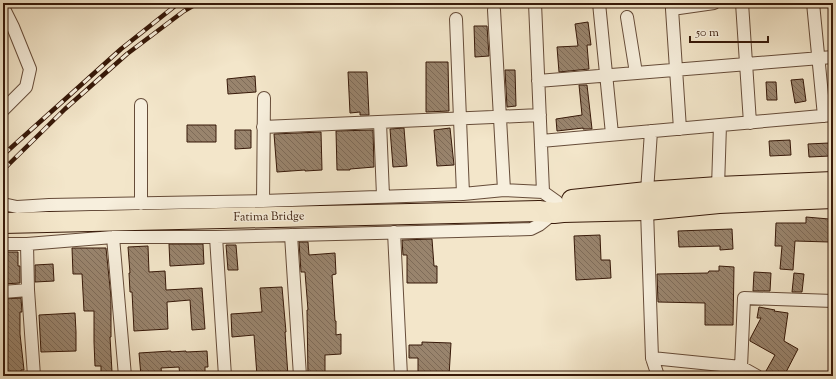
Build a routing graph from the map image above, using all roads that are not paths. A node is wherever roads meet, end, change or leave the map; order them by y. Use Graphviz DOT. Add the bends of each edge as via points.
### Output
graph roads {
  1 [pos="534,3"];
  2 [pos="599,3"];
  3 [pos="714,3"];
  4 [pos="742,3"];
  5 [pos="813,3"];
  6 [pos="3,7"];
  7 [pos="494,10"];
  8 [pos="627,17"];
  9 [pos="456,19"];
  10 [pos="833,57"];
  11 [pos="818,58"];
  12 [pos="746,64"];
  13 [pos="677,70"];
  14 [pos="636,73"];
  15 [pos="606,76"];
  16 [pos="538,81"];
  17 [pos="264,98"];
  18 [pos="141,105"];
  19 [pos="3,110"];
  20 [pos="540,115"];
  21 [pos="828,116"];
  22 [pos="500,117"];
  23 [pos="460,118"];
  24 [pos="380,122"];
  25 [pos="750,123"];
  26 [pos="720,125"];
  27 [pos="264,127"];
  28 [pos="680,129"];
  29 [pos="651,131"];
  30 [pos="612,134"];
  31 [pos="541,141"];
  32 [pos="833,182"];
  33 [pos="718,187"];
  34 [pos="504,190"];
  35 [pos="463,194"];
  36 [pos="383,196"];
  37 [pos="833,198"];
  38 [pos="263,201"];
  39 [pos="647,201"];
  40 [pos="3,204"];
  41 [pos="141,204"];
  42 [pos="545,206"];
  43 [pos="3,223"];
  44 [pos="394,232"];
  45 [pos="291,235"];
  46 [pos="216,236"];
  47 [pos="113,237"];
  48 [pos="3,244"];
  49 [pos="27,244"];
  50 [pos="28,290"];
  51 [pos="3,292"];
  52 [pos="833,301"];
  53 [pos="652,358"];
  54 [pos="741,367"];
  55 [pos="34,376"];
  56 [pos="125,376"];
  57 [pos="225,376"];
  58 [pos="300,376"];
  59 [pos="401,376"];
  60 [pos="658,376"];
  61 [pos="757,376"];
  1 -- 16 [label="street"];
  2 -- 15 [label="street"];
  3 -- 13 [label="street" via="672,9"];
  4 -- 12 [label="street"];
  5 -- 11 [label="street"];
  6 -- 19 [label="street" via="30,69 26,87"];
  7 -- 22 [label="street"];
  8 -- 14 [label="street"];
  9 -- 23 [label="street"];
  10 -- 11 [label="street"];
  11 -- 12 [label="street"];
  11 -- 21 [label="street"];
  12 -- 13 [label="street"];
  12 -- 25 [label="street"];
  13 -- 14 [label="street"];
  13 -- 28 [label="street"];
  14 -- 15 [label="street"];
  15 -- 16 [label="street"];
  15 -- 30 [label="street"];
  16 -- 20 [label="street"];
  17 -- 27 [label="street"];
  18 -- 41 [label="street"];
  20 -- 22 [label="street"];
  20 -- 31 [label="street"];
  21 -- 25 [label="street"];
  22 -- 23 [label="street"];
  22 -- 34 [label="street"];
  23 -- 24 [label="street"];
  23 -- 35 [label="street"];
  24 -- 27 [label="street"];
  24 -- 36 [label="street"];
  25 -- 26 [label="street"];
  26 -- 28 [label="street"];
  26 -- 33 [label="street"];
  27 -- 38 [label="street"];
  28 -- 29 [label="street"];
  29 -- 30 [label="street"];
  29 -- 39 [label="street"];
  30 -- 31 [label="street"];
  31 -- 42 [label="street"];
  32 -- 33 [label="main road"];
  33 -- 39 [label="main road"];
  34 -- 35 [label="street"];
  34 -- 42 [label="street"];
  35 -- 36 [label="street"];
  36 -- 38 [label="street"];
  37 -- 39 [label="main road" via="719,203"];
  38 -- 41 [label="street"];
  39 -- 42 [label="main road, Fatima Bridge"];
  39 -- 53 [label="street"];
  40 -- 41 [label="street" via="16,207"];
  42 -- 43 [label="main road, Fatima Bridge"];
  42 -- 44 [label="street" via="539,225 531,229"];
  44 -- 45 [label="street"];
  44 -- 59 [label="street"];
  45 -- 46 [label="street"];
  45 -- 58 [label="street"];
  46 -- 47 [label="street"];
  46 -- 57 [label="street"];
  47 -- 49 [label="street"];
  47 -- 56 [label="street"];
  48 -- 49 [label="street"];
  49 -- 50 [label="street"];
  50 -- 51 [label="street"];
  50 -- 55 [label="street"];
  52 -- 54 [label="street" via="744,298"];
  53 -- 54 [label="street"];
  53 -- 60 [label="street"];
  54 -- 61 [label="street"];
}
